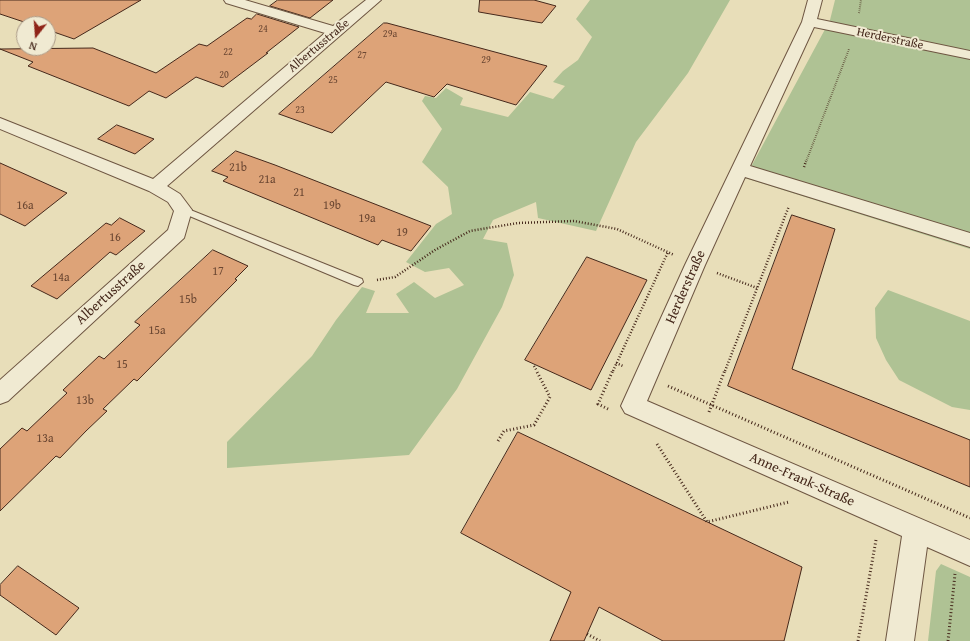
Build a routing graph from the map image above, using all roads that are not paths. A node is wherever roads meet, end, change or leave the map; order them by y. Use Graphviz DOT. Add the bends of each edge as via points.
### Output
graph roads {
  1 [pos="230,0"];
  2 [pos="374,0"];
  3 [pos="815,0"];
  4 [pos="809,22"];
  5 [pos="335,31"];
  6 [pos="970,55"];
  7 [pos="0,123"];
  8 [pos="740,169"];
  9 [pos="155,187"];
  10 [pos="184,210"];
  11 [pos="970,240"];
  12 [pos="358,282"];
  13 [pos="0,394"];
  14 [pos="633,406"];
  15 [pos="916,530"];
  16 [pos="964,551"];
  17 [pos="900,641"];
  1 -- 5 [label="street"];
  2 -- 5 [label="street, Albertusstraße"];
  3 -- 4 [label="street, Herderstraße"];
  4 -- 6 [label="street, Herderstraße"];
  4 -- 8 [label="street, Herderstraße"];
  5 -- 9 [label="street, Albertusstraße"];
  7 -- 9 [label="street"];
  8 -- 11 [label="street"];
  8 -- 14 [label="street, Herderstraße"];
  9 -- 10 [label="street" via="174,198"];
  10 -- 12 [label="lane"];
  10 -- 13 [label="street, Albertusstraße" via="176,233"];
  14 -- 15 [label="street, Anne-Frank-Straße"];
  15 -- 16 [label="street, Anne-Frank-Straße"];
  15 -- 17 [label="street"];
}
